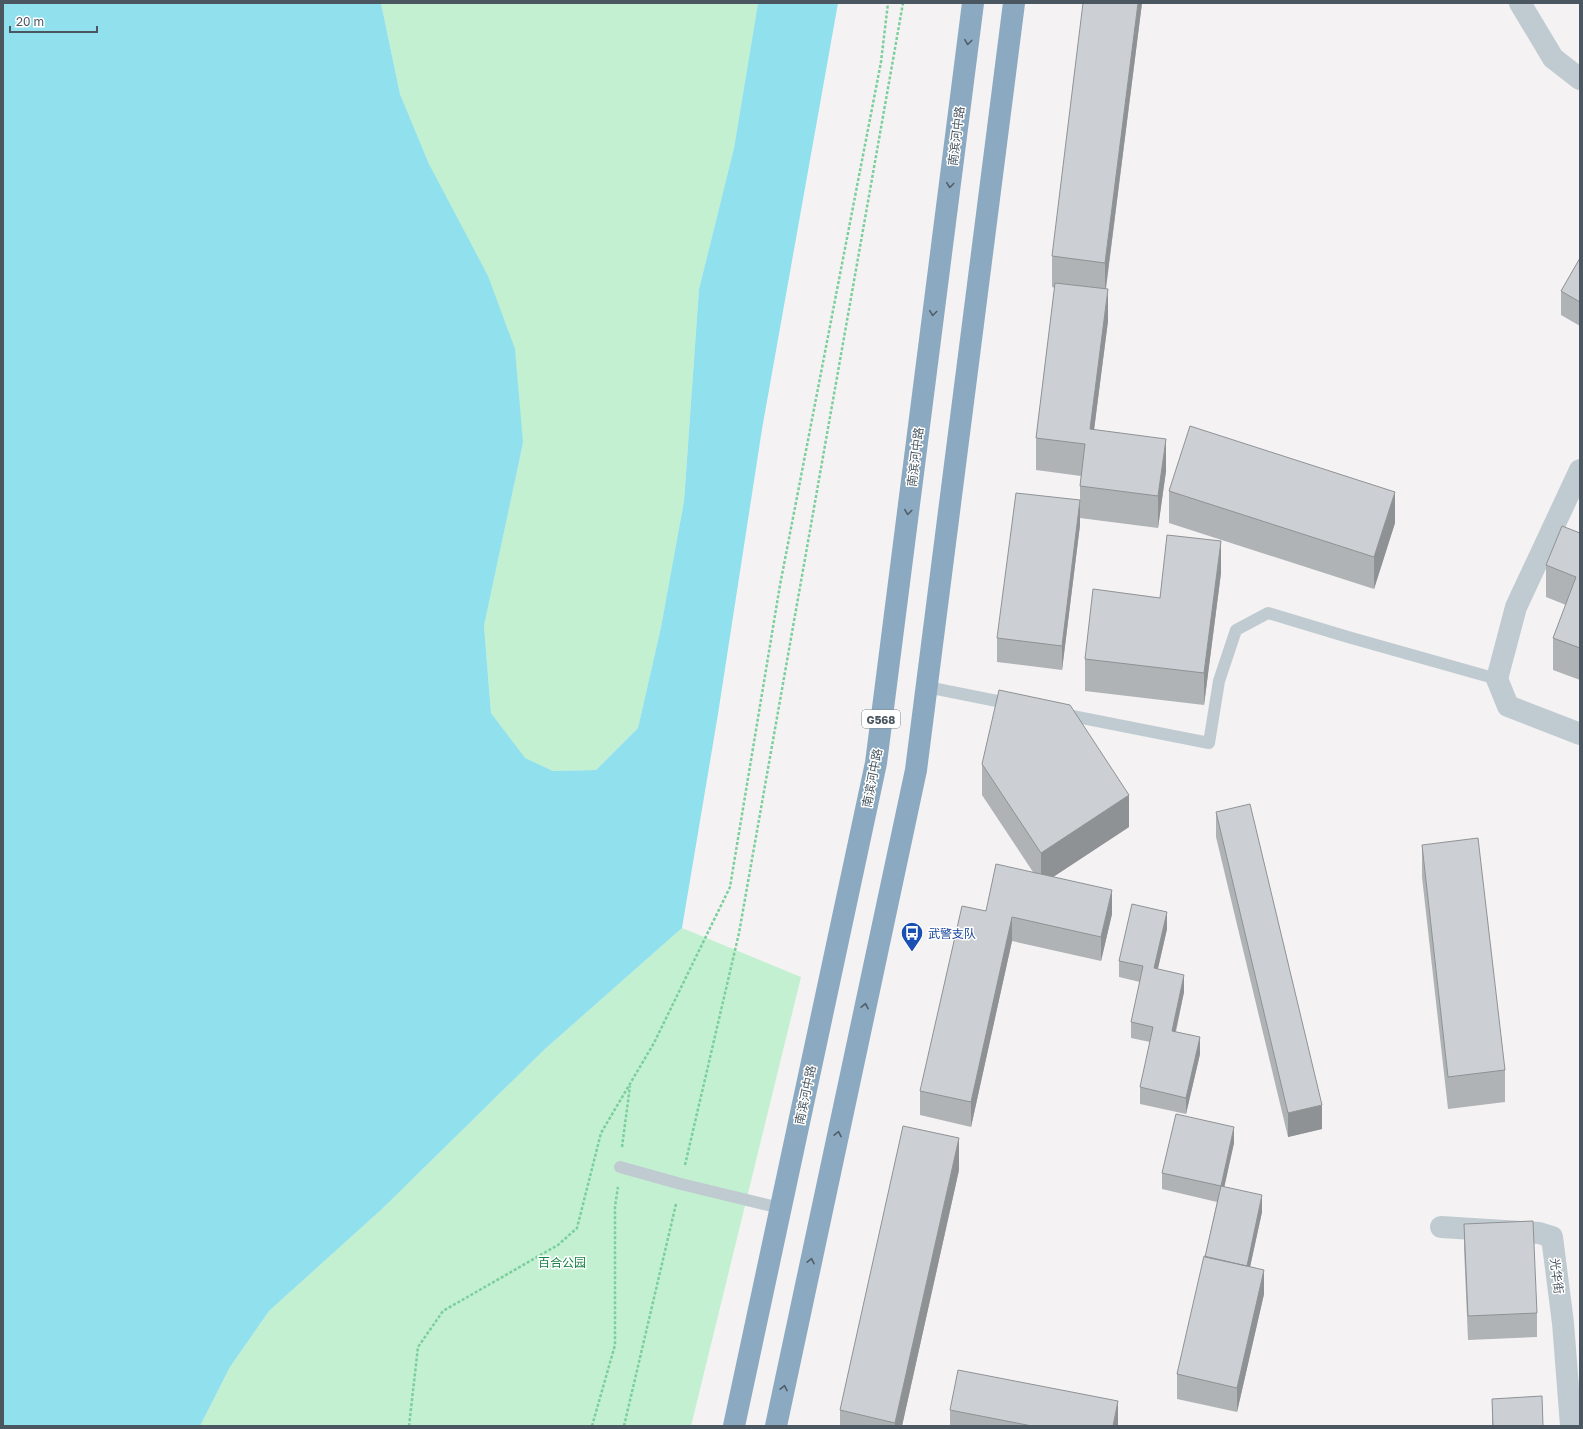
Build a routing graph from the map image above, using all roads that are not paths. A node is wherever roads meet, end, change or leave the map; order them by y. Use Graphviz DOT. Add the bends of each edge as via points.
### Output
graph roads {
  1 [pos="973,3"];
  2 [pos="1014,3"];
  3 [pos="1520,3"];
  4 [pos="1580,79"];
  5 [pos="1580,470"];
  6 [pos="1497,679"];
  7 [pos="927,687"];
  8 [pos="1021,706"];
  9 [pos="1053,712"];
  10 [pos="1580,734"];
  11 [pos="620,1167"];
  12 [pos="780,1208"];
  13 [pos="1441,1227"];
  14 [pos="734,1426"];
  15 [pos="776,1426"];
  16 [pos="1571,1426"];
  1 -- 12 [label="highway, 南滨河中路 / G568, one-way" via="876,764"];
  2 -- 7 [label="highway"];
  3 -- 4 [label="street" via="1553,58"];
  5 -- 6 [label="street" via="1516,607"];
  6 -- 9 [label="lane" via="1268,613 1236,630 1219,681 1209,744"];
  6 -- 10 [label="street" via="1508,706"];
  7 -- 8 [label="lane"];
  15 -- 7 [label="highway, one-way" via="914,778"];
  11 -- 12 [label="lane"];
  12 -- 14 [label="highway, 南滨河中路 / G568"];
  13 -- 16 [label="street, 光华街" via="1539,1233 1552,1237 1563,1323"];
}
